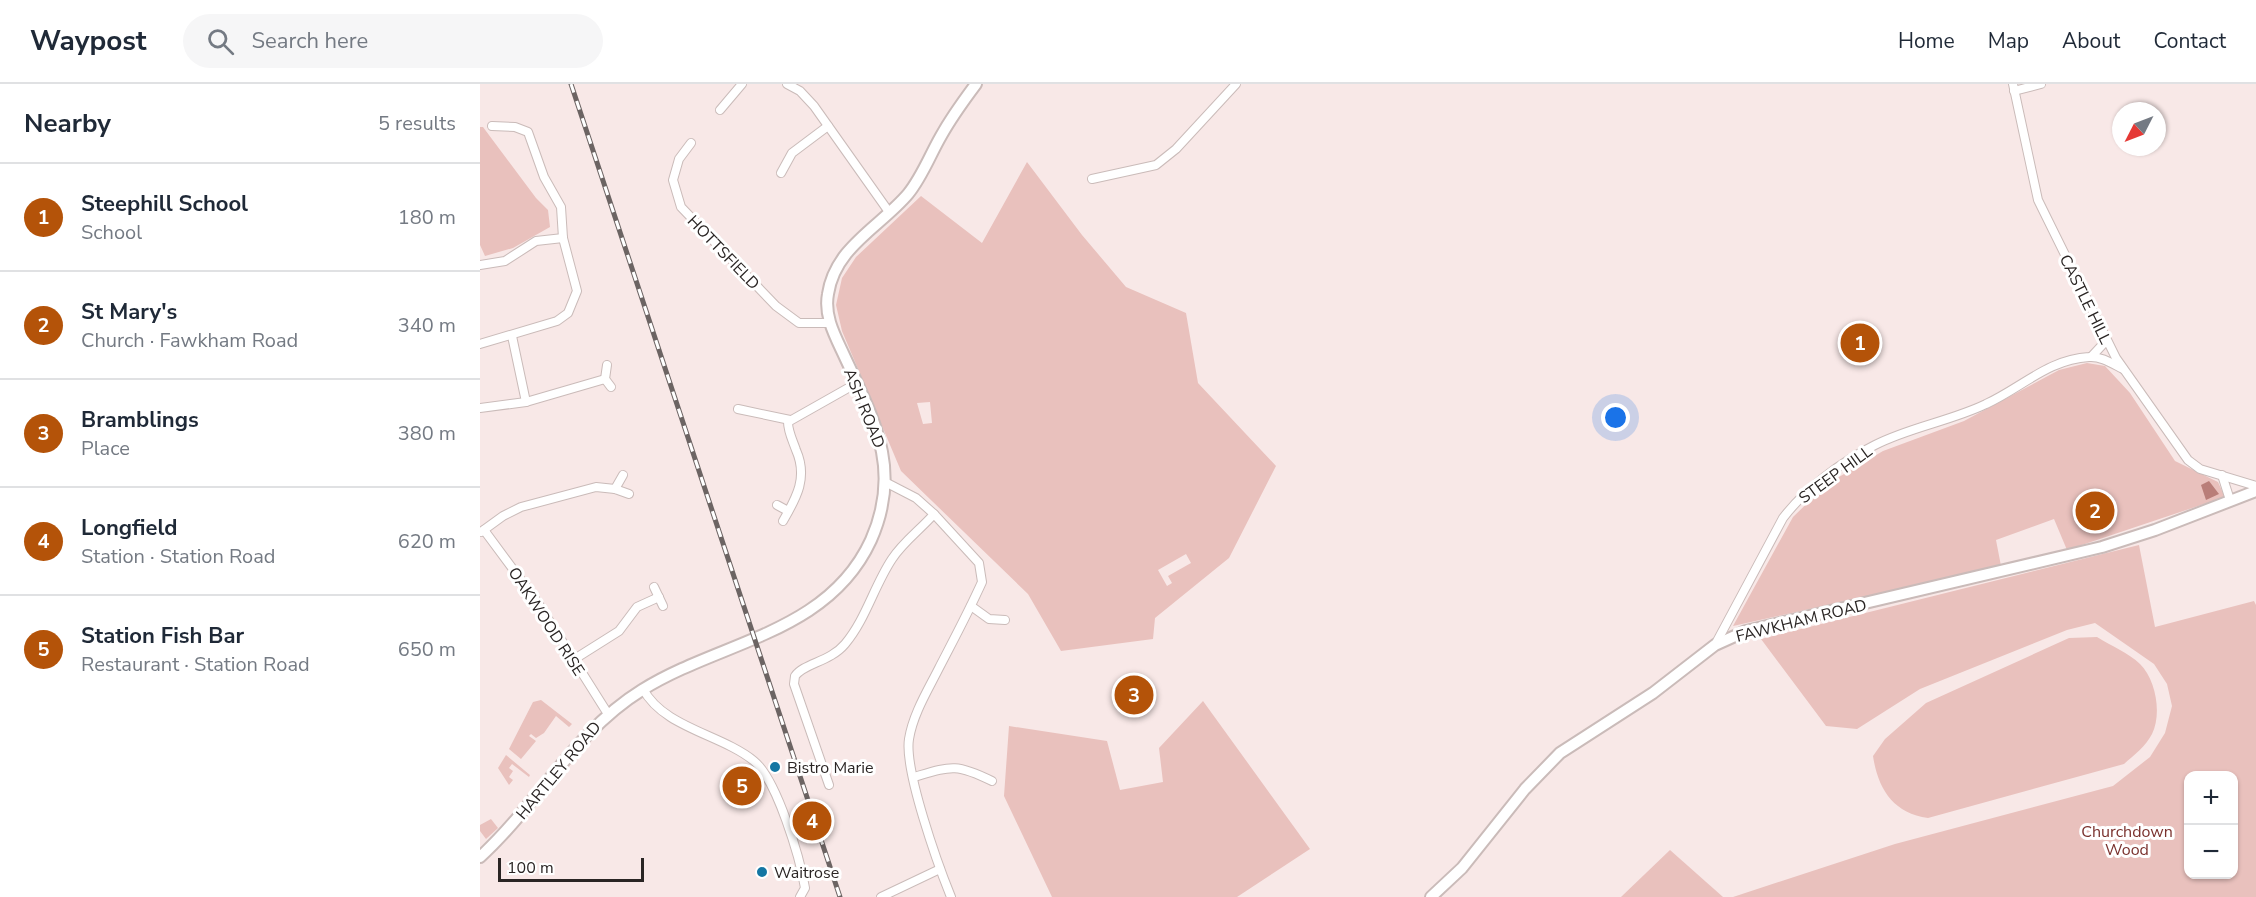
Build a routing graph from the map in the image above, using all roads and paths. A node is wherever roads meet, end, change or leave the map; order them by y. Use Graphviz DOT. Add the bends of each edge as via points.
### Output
graph roads {
  1 [pos="741,84"];
  2 [pos="787,84"];
  3 [pos="1236,84"];
  4 [pos="2041,84"];
  5 [pos="969,87"];
  6 [pos="2013,87"];
  7 [pos="720,110"];
  8 [pos="492,126"];
  9 [pos="828,126"];
  10 [pos="691,143"];
  11 [pos="781,173"];
  12 [pos="1092,179"];
  13 [pos="889,212"];
  14 [pos="563,238"];
  15 [pos="480,265"];
  16 [pos="829,323"];
  17 [pos="512,336"];
  18 [pos="2106,341"];
  19 [pos="480,344"];
  20 [pos="2092,356"];
  21 [pos="607,365"];
  22 [pos="2123,369"];
  23 [pos="605,378"];
  24 [pos="857,383"];
  25 [pos="611,387"];
  26 [pos="526,402"];
  27 [pos="480,408"];
  28 [pos="738,410"];
  29 [pos="790,420"];
  30 [pos="2222,474"];
  31 [pos="623,475"];
  32 [pos="886,483"];
  33 [pos="2256,486"];
  34 [pos="615,489"];
  35 [pos="2256,491"];
  36 [pos="629,494"];
  37 [pos="2230,500"];
  38 [pos="777,505"];
  39 [pos="788,511"];
  40 [pos="934,514"];
  41 [pos="783,521"];
  42 [pos="482,531"];
  43 [pos="654,587"];
  44 [pos="659,597"];
  45 [pos="663,606"];
  46 [pos="971,606"];
  47 [pos="1005,620"];
  48 [pos="1715,645"];
  49 [pos="573,660"];
  50 [pos="643,689"];
  51 [pos="608,714"];
  52 [pos="914,777"];
  53 [pos="992,781"];
  54 [pos="829,785"];
  55 [pos="480,857"];
  56 [pos="940,869"];
  57 [pos="800,897"];
  58 [pos="881,897"];
  59 [pos="951,897"];
  60 [pos="1431,897"];
  1 -- 7 [label="street"];
  2 -- 9 [label="street" via="800,91"];
  3 -- 12 [label="street" via="1156,165"];
  4 -- 6 [label="street"];
  5 -- 13 [label="street, ASH ROAD" via="922,174"];
  6 -- 18 [label="street, CASTLE HILL" via="2038,200"];
  8 -- 14 [label="street" via="528,132 544,177 561,207"];
  9 -- 11 [label="street" via="792,153"];
  9 -- 13 [label="street"];
  10 -- 16 [label="street, HOTTSFIELD" via="679,159 673,180 681,207 776,306 799,323"];
  13 -- 16 [label="street, ASH ROAD" via="851,247 835,270 827,295"];
  14 -- 15 [label="street" via="536,241 505,261"];
  14 -- 17 [label="street" via="577,291 574,302 557,321"];
  16 -- 24 [label="street, ASH ROAD"];
  17 -- 19 [label="street"];
  17 -- 26 [label="street"];
  18 -- 20 [label="street"];
  18 -- 22 [label="street, CASTLE HILL"];
  20 -- 22 [label="street"];
  20 -- 48 [label="street, STEEP HILL" via="2046,369 1975,409 1875,444 1825,477 1783,518"];
  21 -- 23 [label="street"];
  22 -- 30 [label="street, CASTLE HILL" via="2188,460 2200,469"];
  23 -- 25 [label="street"];
  23 -- 26 [label="street"];
  24 -- 29 [label="street"];
  24 -- 32 [label="street, ASH ROAD" via="884,457"];
  26 -- 27 [label="street"];
  28 -- 29 [label="street"];
  29 -- 39 [label="street" via="788,429 802,474"];
  30 -- 33 [label="street, CASTLE HILL"];
  30 -- 37 [label="street"];
  31 -- 34 [label="street"];
  32 -- 40 [label="street" via="916,498"];
  32 -- 50 [label="street, ASH ROAD" via="870,541 852,572 828,598 782,628 692,664"];
  34 -- 36 [label="street"];
  34 -- 42 [label="street" via="596,487 521,507"];
  35 -- 37 [label="street, FAWKHAM ROAD"];
  37 -- 48 [label="street, FAWKHAM ROAD" via="2155,531 2102,547 1746,631"];
  38 -- 39 [label="street"];
  39 -- 41 [label="street"];
  40 -- 46 [label="street" via="979,563 982,582"];
  40 -- 54 [label="street" via="893,557 844,645 829,658 795,675 794,684"];
  42 -- 49 [label="street, OAKWOOD RISE" via="532,594"];
  43 -- 44 [label="street"];
  44 -- 45 [label="street"];
  44 -- 49 [label="street" via="637,607 619,631"];
  46 -- 47 [label="street" via="989,619"];
  46 -- 52 [label="street" via="914,720 909,740"];
  48 -- 60 [label="street, FAWKHAM ROAD" via="1653,693 1560,753 1525,789 1462,868"];
  49 -- 51 [label="street, OAKWOOD RISE"];
  50 -- 51 [label="street, HARTLEY ROAD"];
  50 -- 57 [label="street" via="666,712 741,752 760,768 775,794 799,866 805,888"];
  51 -- 55 [label="street, HARTLEY ROAD"];
  52 -- 53 [label="street" via="950,767 968,768"];
  52 -- 56 [label="street"];
  56 -- 58 [label="street"];
  56 -- 59 [label="street"];
}
